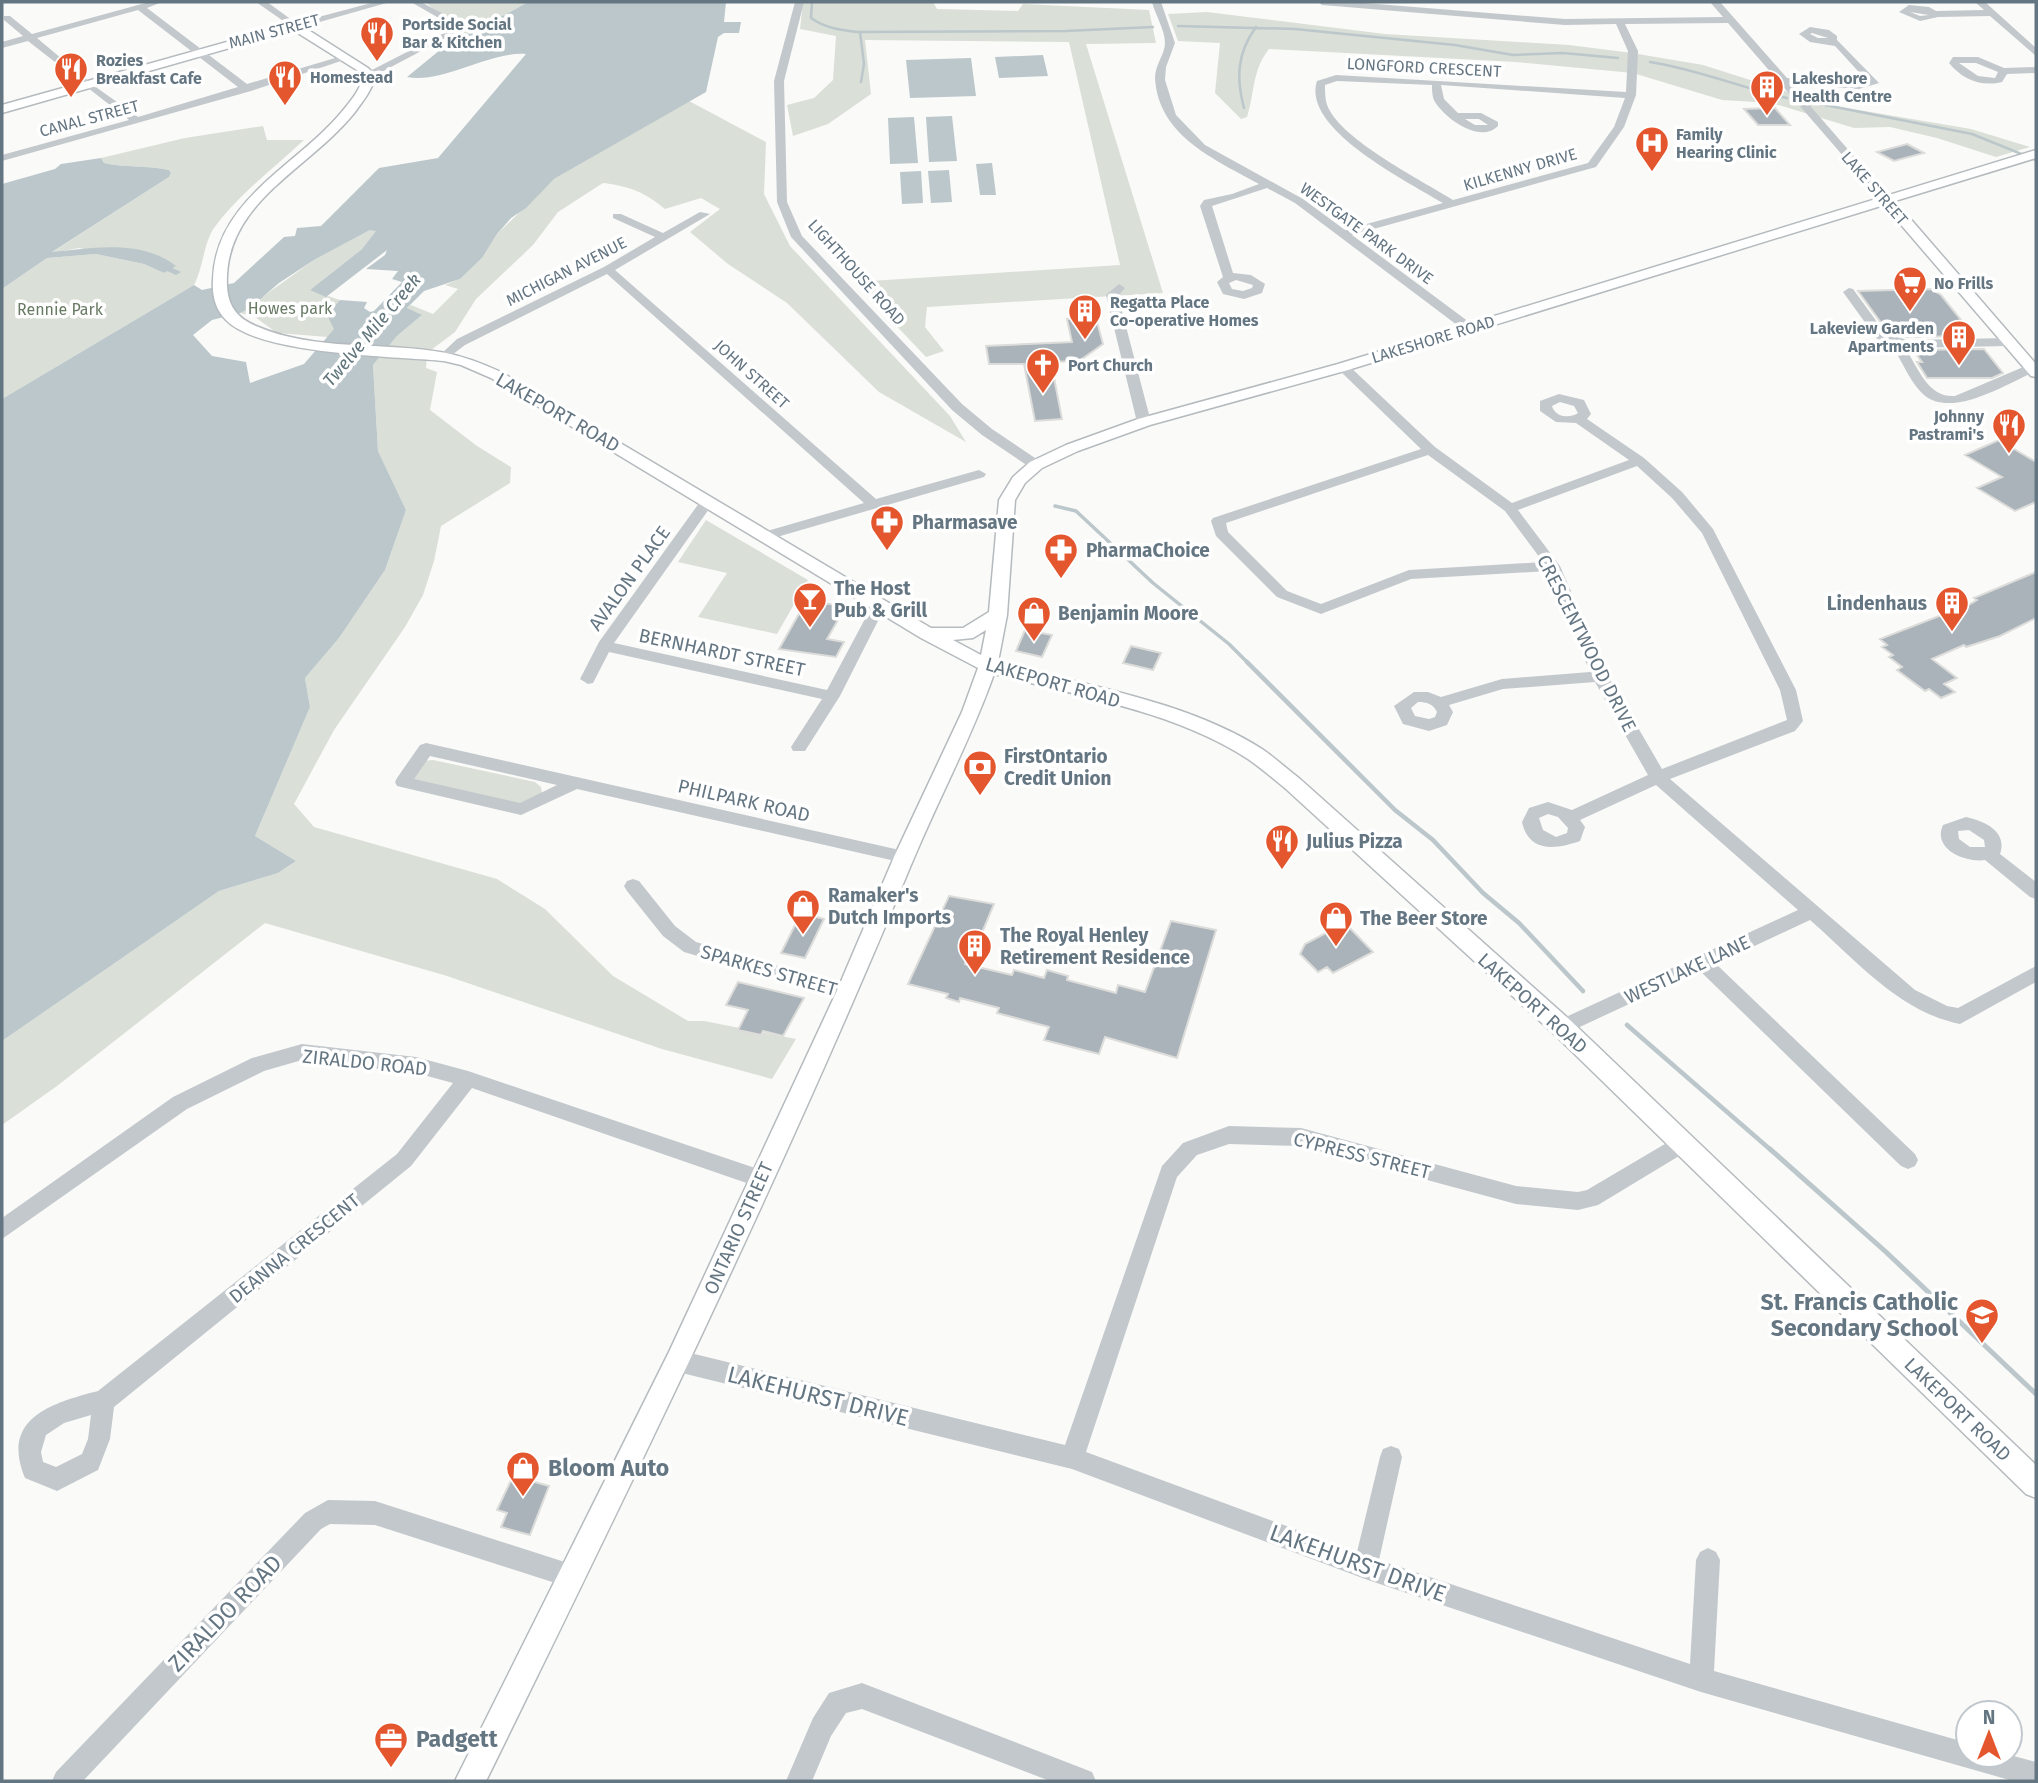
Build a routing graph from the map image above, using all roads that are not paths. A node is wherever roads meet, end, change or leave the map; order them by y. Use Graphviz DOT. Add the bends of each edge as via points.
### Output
graph roads {
  1 [pos="158,2"];
  2 [pos="261,2"];
  3 [pos="339,2"];
  4 [pos="385,2"];
  5 [pos="415,2"];
  6 [pos="799,2"];
  7 [pos="1156,2"];
  8 [pos="1322,2"];
  9 [pos="1470,2"];
  10 [pos="1715,2"];
  11 [pos="1980,2"];
  12 [pos="141,6"];
  13 [pos="353,10"];
  14 [pos="1993,13"];
  15 [pos="1934,14"];
  16 [pos="1470,16"];
  17 [pos="7,18"];
  18 [pos="1730,20"];
  19 [pos="1619,22"];
  20 [pos="295,26"];
  21 [pos="31,37"];
  22 [pos="1830,41"];
  23 [pos="2,44"];
  24 [pos="197,52"];
  25 [pos="2036,53"];
  26 [pos="345,58"];
  27 [pos="2036,70"];
  28 [pos="2003,71"];
  29 [pos="369,75"];
  30 [pos="1783,81"];
  31 [pos="1436,82"];
  32 [pos="86,84"];
  33 [pos="247,89"];
  34 [pos="1631,95"];
  35 [pos="2,109"];
  36 [pos="1458,116"];
  37 [pos="138,121"];
  38 [pos="2032,156"];
  39 [pos="2,158"];
  40 [pos="1268,184"];
  41 [pos="1886,200"];
  42 [pos="1453,205"];
  43 [pos="704,214"];
  44 [pos="617,216"];
  45 [pos="1345,234"];
  46 [pos="663,237"];
  47 [pos="608,269"];
  48 [pos="1229,277"];
  49 [pos="1119,288"];
  50 [pos="1849,292"];
  51 [pos="1469,328"];
  52 [pos="2009,342"];
  53 [pos="1903,354"];
  54 [pos="444,357"];
  55 [pos="1343,367"];
  56 [pos="2034,371"];
  57 [pos="1578,419"];
  58 [pos="1144,422"];
  59 [pos="1430,450"];
  60 [pos="1639,461"];
  61 [pos="1036,465"];
  62 [pos="979,474"];
  63 [pos="707,502"];
  64 [pos="873,504"];
  65 [pos="1510,508"];
  66 [pos="765,536"];
  67 [pos="1553,566"];
  68 [pos="879,605"];
  69 [pos="998,615"];
  70 [pos="927,634"];
  71 [pos="604,646"];
  72 [pos="988,666"];
  73 [pos="1601,676"];
  74 [pos="588,679"];
  75 [pos="832,696"];
  76 [pos="1439,703"];
  77 [pos="799,747"];
  78 [pos="1658,777"];
  79 [pos="576,783"];
  80 [pos="1571,817"];
  81 [pos="1989,854"];
  82 [pos="904,857"];
  83 [pos="633,886"];
  84 [pos="2036,892"];
  85 [pos="1812,911"];
  86 [pos="1702,962"];
  87 [pos="2036,973"];
  88 [pos="847,993"];
  89 [pos="1562,1027"];
  90 [pos="468,1079"];
  91 [pos="1682,1144"];
  92 [pos="1908,1160"];
  93 [pos="761,1179"];
  94 [pos="2,1230"];
  95 [pos="678,1361"];
  96 [pos="104,1401"];
  97 [pos="1391,1457"];
  98 [pos="1072,1458"];
  99 [pos="2036,1484"];
  100 [pos="1708,1560"];
  101 [pos="1365,1567"];
  102 [pos="574,1577"];
  103 [pos="1701,1680"];
  104 [pos="2036,1775"];
  105 [pos="65,1781"];
  106 [pos="470,1781"];
  107 [pos="799,1781"];
  108 [pos="1083,1781"];
  1 -- 12 [label="street"];
  2 -- 20 [label="street"];
  3 -- 13 [label="street"];
  4 -- 13 [label="street, MAIN STREET"];
  5 -- 29 [label="street" via="457,28"];
  6 -- 61 [label="street, LIGHTHOUSE ROAD" via="779,81 782,202 797,237 957,407"];
  7 -- 40 [label="street, WESTGATE PARK DRIVE" via="1170,43 1160,80 1177,125 1193,141"];
  8 -- 16 [label="street"];
  9 -- 16 [label="street"];
  10 -- 18 [label="street, LAKE STREET"];
  11 -- 14 [label="street"];
  12 -- 21 [label="street"];
  12 -- 24 [label="street"];
  13 -- 20 [label="street, MAIN STREET"];
  14 -- 15 [label="street"];
  14 -- 25 [label="street"];
  16 -- 19 [label="street"];
  17 -- 21 [label="street"];
  18 -- 19 [label="street"];
  18 -- 30 [label="street, LAKE STREET"];
  19 -- 34 [label="street, KILKENNY DRIVE" via="1633,52"];
  20 -- 24 [label="main road, MAIN STREET"];
  20 -- 26 [label="main road"];
  21 -- 23 [label="street"];
  21 -- 32 [label="street"];
  22 -- 30 [label="street" via="1874,83"];
  24 -- 32 [label="main road, MAIN STREET"];
  24 -- 33 [label="street"];
  26 -- 29 [label="main road"];
  26 -- 33 [label="street, CANAL STREET"];
  27 -- 28 [label="street"];
  29 -- 54 [label="main road, LAKEPORT ROAD" via="365,88 333,129 247,208 231,229 221,249 219,295 233,320 256,333 310,344"];
  30 -- 41 [label="street, LAKE STREET"];
  31 -- 34 [label="street, LONGFORD CRESCENT"];
  31 -- 36 [label="street" via="1439,100"];
  31 -- 42 [label="street, LONGFORD CRESCENT" via="1326,79 1320,83 1320,96 1326,114 1344,131"];
  32 -- 35 [label="main road, MAIN STREET"];
  32 -- 37 [label="street"];
  33 -- 37 [label="street, CANAL STREET"];
  34 -- 42 [label="street, KILKENNY DRIVE" via="1610,146 1592,165"];
  37 -- 39 [label="street, CANAL STREET"];
  38 -- 41 [label="main road, LAKESHORE ROAD"];
  40 -- 45 [label="street, WESTGATE PARK DRIVE"];
  40 -- 48 [label="street" via="1206,206"];
  41 -- 51 [label="main road, LAKESHORE ROAD"];
  41 -- 52 [label="main road, LAKE STREET"];
  42 -- 45 [label="street, KILKENNY DRIVE"];
  43 -- 46 [label="street, MICHIGAN AVENUE"];
  44 -- 46 [label="street"];
  45 -- 51 [label="street, WESTGATE PARK DRIVE"];
  46 -- 47 [label="street, MICHIGAN AVENUE"];
  47 -- 54 [label="street, MICHIGAN AVENUE" via="461,342"];
  47 -- 64 [label="street, JOHN STREET"];
  49 -- 58 [label="street" via="1112,295"];
  50 -- 52 [label="street" via="1881,336 1892,341"];
  51 -- 55 [label="main road, LAKESHORE ROAD"];
  52 -- 56 [label="main road, LAKE STREET"];
  53 -- 56 [label="street" via="1930,395 1945,401"];
  54 -- 63 [label="main road, LAKEPORT ROAD" via="496,375"];
  55 -- 58 [label="main road, LAKESHORE ROAD"];
  55 -- 59 [label="street, CRESCENTWOOD DRIVE"];
  57 -- 60 [label="street"];
  58 -- 61 [label="main road, LAKESHORE ROAD"];
  59 -- 65 [label="street, CRESCENTWOOD DRIVE"];
  59 -- 67 [label="street" via="1218,521 1221,533 1282,594 1321,609 1409,575"];
  60 -- 65 [label="street"];
  60 -- 78 [label="street" via="1677,495 1708,532 1795,711 1795,721 1789,727"];
  61 -- 69 [label="main road, LAKESHORE ROAD" via="1019,480 1007,500"];
  62 -- 64 [label="street"];
  63 -- 66 [label="main road, LAKEPORT ROAD"];
  63 -- 71 [label="street, AVALON PLACE"];
  64 -- 66 [label="street"];
  65 -- 67 [label="street, CRESCENTWOOD DRIVE"];
  66 -- 68 [label="main road, LAKEPORT ROAD"];
  67 -- 73 [label="street, CRESCENTWOOD DRIVE"];
  68 -- 70 [label="main road, LAKEPORT ROAD"];
  68 -- 75 [label="street"];
  69 -- 70 [label="main road" via="967,634"];
  69 -- 72 [label="main road, LAKESHORE ROAD"];
  70 -- 72 [label="main road, LAKEPORT ROAD"];
  71 -- 74 [label="street, AVALON PLACE"];
  71 -- 75 [label="street, BERNHARDT STREET"];
  72 -- 82 [label="main road, ONTARIO STREET"];
  72 -- 89 [label="main road, LAKEPORT ROAD" via="1179,719 1249,751 1293,784"];
  73 -- 76 [label="street" via="1502,684"];
  73 -- 78 [label="street, CRESCENTWOOD DRIVE"];
  75 -- 77 [label="street"];
  78 -- 80 [label="street"];
  78 -- 85 [label="street, CRESCENTWOOD DRIVE"];
  79 -- 79 [label="street, PHILPARK ROAD" via="426,750 402,782 521,808"];
  79 -- 82 [label="street, PHILPARK ROAD"];
  81 -- 84 [label="street"];
  82 -- 88 [label="main road, ONTARIO STREET"];
  83 -- 88 [label="street, SPARKES STREET" via="669,931 690,947"];
  85 -- 86 [label="street, WESTLAKE LANE"];
  85 -- 87 [label="street, CRESCENTWOOD DRIVE" via="1908,995 1944,1013 1960,1016"];
  86 -- 89 [label="street, WESTLAKE LANE"];
  86 -- 92 [label="street"];
  88 -- 93 [label="main road, ONTARIO STREET"];
  89 -- 91 [label="main road, LAKEPORT ROAD"];
  90 -- 93 [label="street, ZIRALDO ROAD"];
  90 -- 94 [label="street, ZIRALDO ROAD" via="416,1065 302,1052 258,1064 180,1103"];
  90 -- 96 [label="street, DEANNA CRESCENT" via="404,1160"];
  91 -- 98 [label="street, CYPRESS STREET" via="1591,1199 1578,1201 1516,1195 1301,1137 1229,1135 1189,1149 1169,1172"];
  91 -- 99 [label="main road, LAKEPORT ROAD"];
  93 -- 95 [label="main road, ONTARIO STREET"];
  95 -- 98 [label="street, LAKEHURST DRIVE"];
  95 -- 102 [label="main road, ONTARIO STREET"];
  97 -- 101 [label="street"];
  98 -- 101 [label="street, LAKEHURST DRIVE"];
  100 -- 103 [label="street"];
  101 -- 103 [label="street, LAKEHURST DRIVE"];
  102 -- 105 [label="street, ZIRALDO ROAD" via="375,1513 328,1512 313,1521"];
  102 -- 106 [label="main road, ONTARIO STREET"];
  103 -- 104 [label="street, LAKEHURST DRIVE"];
  107 -- 108 [label="street" via="838,1702 862,1696"];
}
